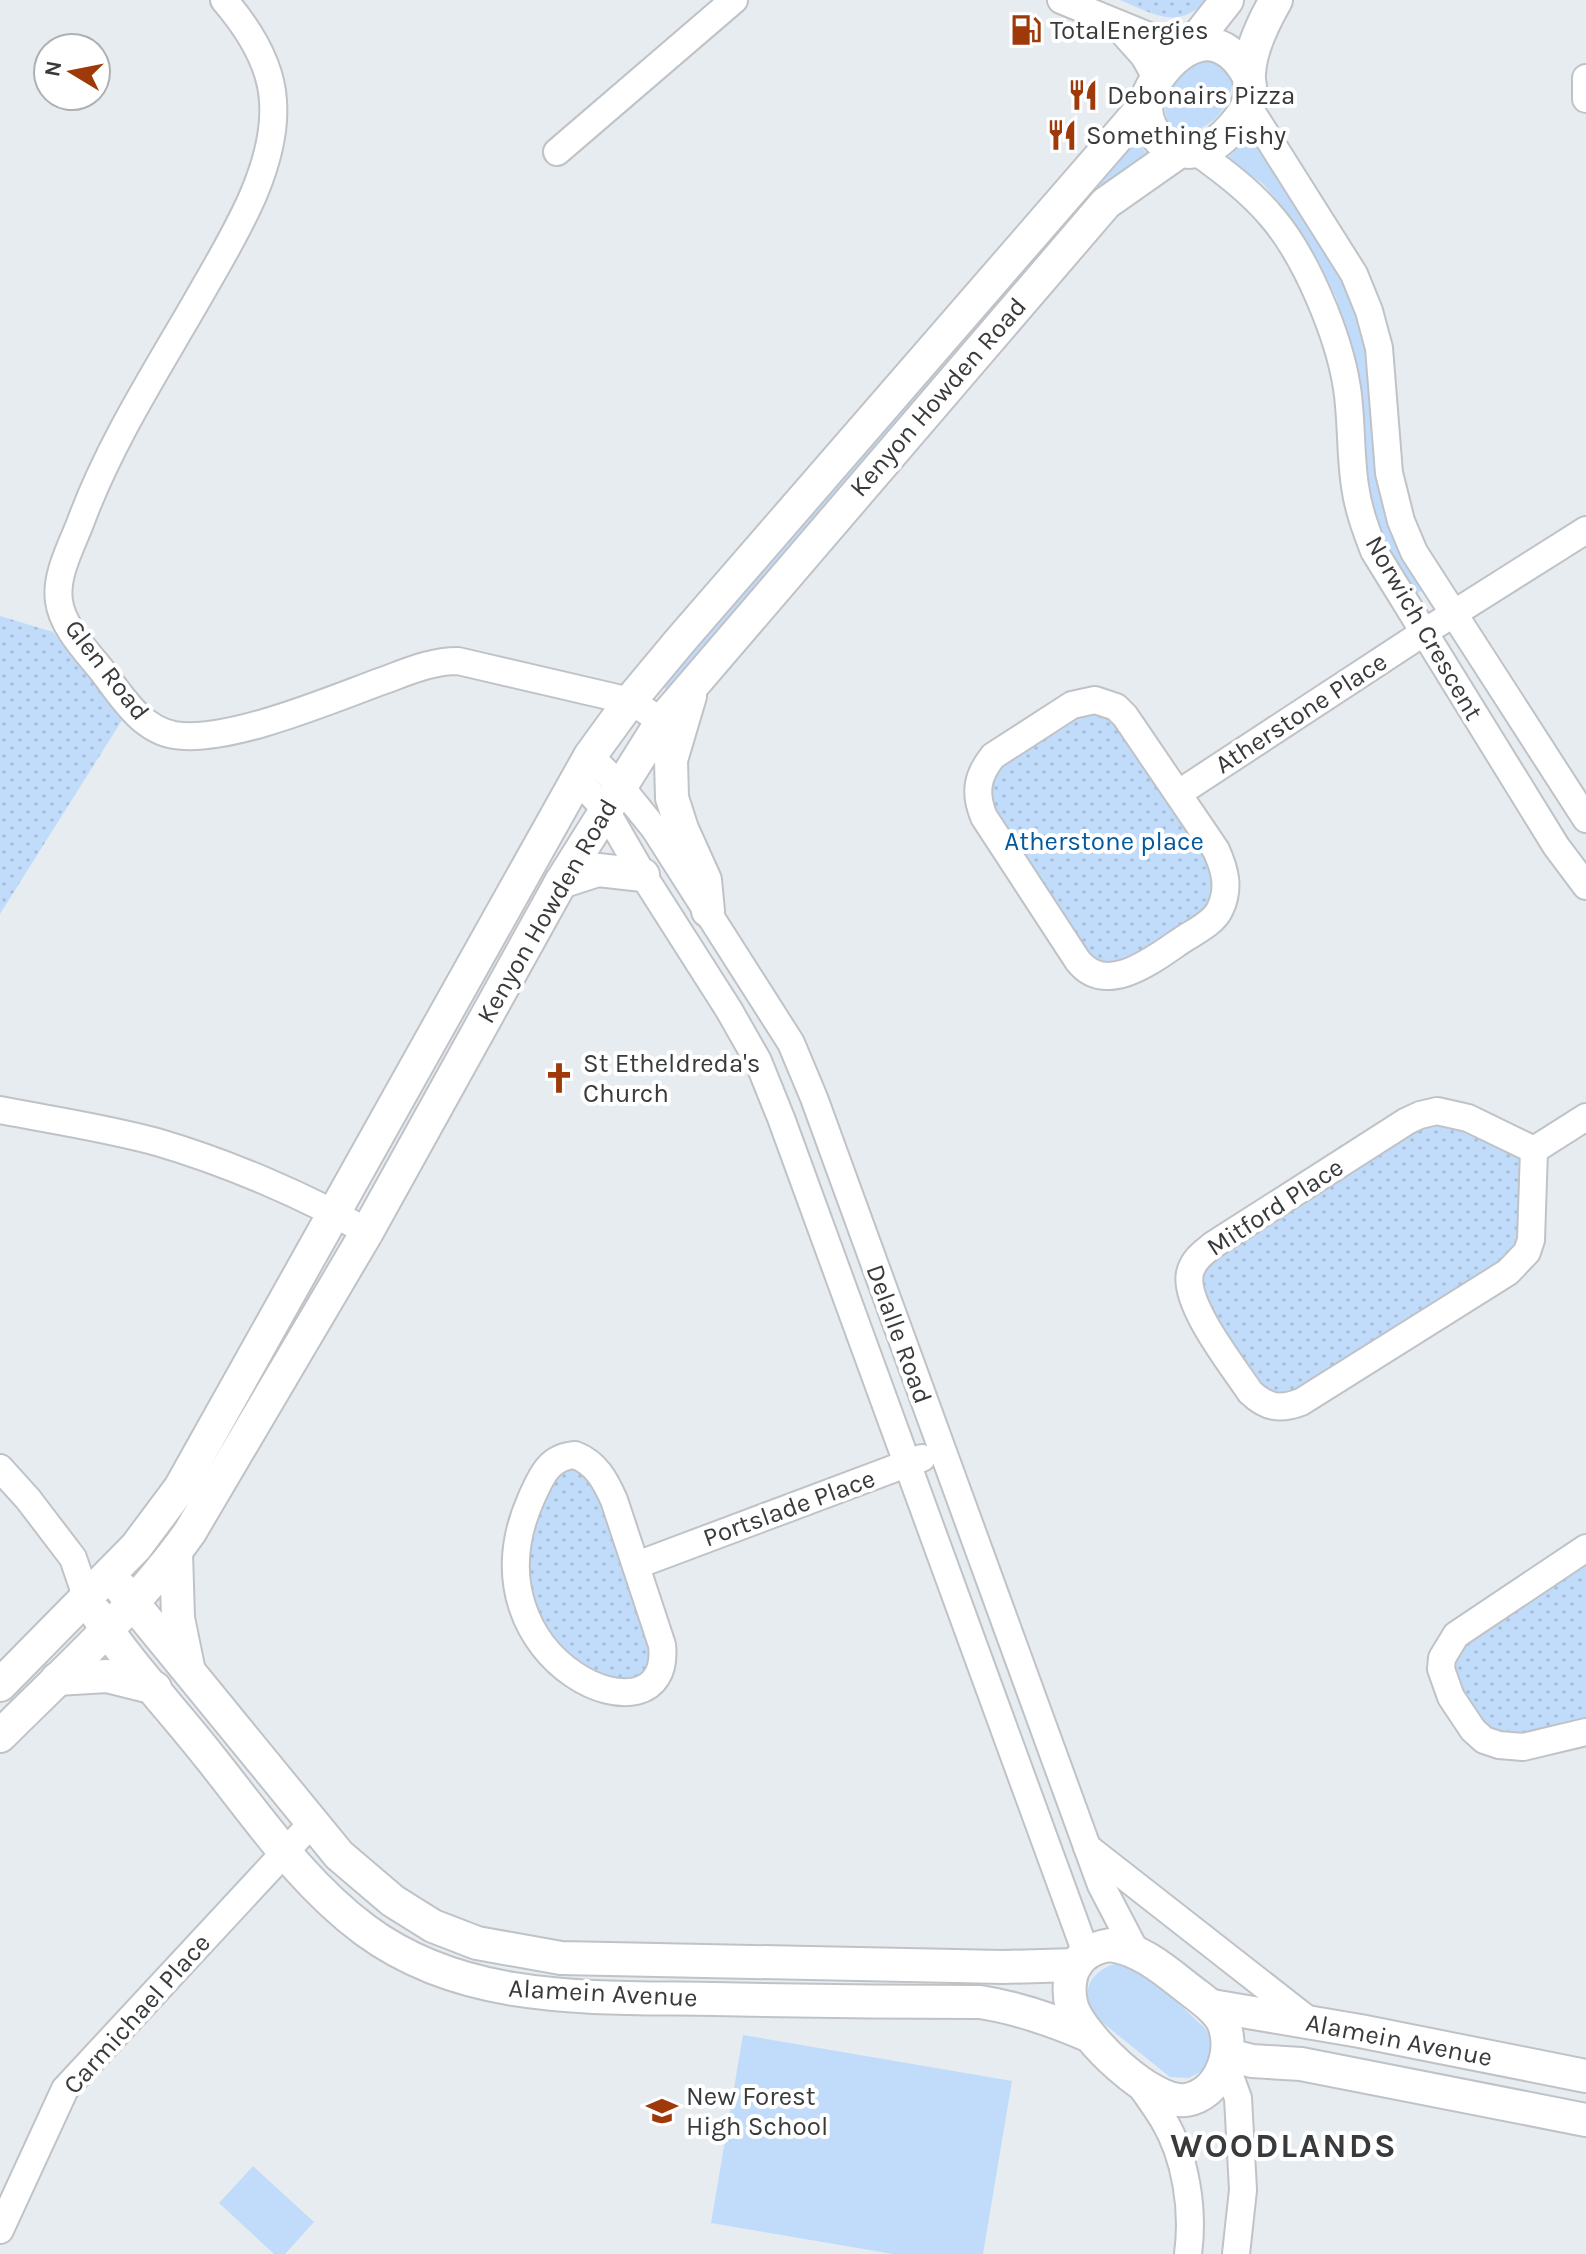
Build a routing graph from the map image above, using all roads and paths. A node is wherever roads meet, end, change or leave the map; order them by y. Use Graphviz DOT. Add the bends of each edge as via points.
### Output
graph roads {
  1 [pos="224,0"];
  2 [pos="734,0"];
  3 [pos="1061,0"];
  4 [pos="1227,0"];
  5 [pos="1276,0"];
  6 [pos="1114,22"];
  7 [pos="1187,48"];
  8 [pos="1586,78"];
  9 [pos="1248,90"];
  10 [pos="1151,92"];
  11 [pos="1586,99"];
  12 [pos="1188,151"];
  13 [pos="557,152"];
  14 [pos="1586,530"];
  15 [pos="1453,613"];
  16 [pos="1423,633"];
  17 [pos="630,701"];
  18 [pos="669,731"];
  19 [pos="583,768"];
  20 [pos="1179,793"];
  21 [pos="612,798"];
  22 [pos="1586,819"];
  23 [pos="643,875"];
  24 [pos="561,882"];
  25 [pos="1586,886"];
  26 [pos="708,911"];
  27 [pos="0,1110"];
  28 [pos="1586,1117"];
  29 [pos="1534,1150"];
  30 [pos="335,1213"];
  31 [pos="367,1232"];
  32 [pos="941,1451"];
  33 [pos="907,1465"];
  34 [pos="0,1468"];
  35 [pos="1586,1548"];
  36 [pos="176,1552"];
  37 [pos="73,1558"];
  38 [pos="637,1565"];
  39 [pos="110,1574"];
  40 [pos="87,1599"];
  41 [pos="131,1603"];
  42 [pos="106,1629"];
  43 [pos="190,1674"];
  44 [pos="57,1679"];
  45 [pos="0,1685"];
  46 [pos="155,1688"];
  47 [pos="1586,1732"];
  48 [pos="0,1736"];
  49 [pos="312,1823"];
  50 [pos="1087,1847"];
  51 [pos="286,1853"];
  52 [pos="1136,1952"];
  53 [pos="1081,1959"];
  54 [pos="1212,2006"];
  55 [pos="1312,2023"];
  56 [pos="1090,2036"];
  57 [pos="1422,2044"];
  58 [pos="1227,2059"];
  59 [pos="1586,2076"];
  60 [pos="1137,2080"];
  61 [pos="1412,2086"];
  62 [pos="1586,2120"];
  63 [pos="0,2230"];
  64 [pos="1188,2254"];
  65 [pos="1236,2254"];
  1 -- 17 [label="street, Glen Road" via="253,39 267,72 273,101 269,145 235,233 96,480 59,584 65,618 139,718 171,734 229,731 445,661 471,662"];
  2 -- 13 [label="street"];
  3 -- 6 [label="street"];
  4 -- 7 [label="street"];
  5 -- 9 [label="street" via="1259,37"];
  6 -- 7 [label="street"];
  6 -- 10 [label="street" via="1144,56"];
  7 -- 9 [label="street" via="1204,44 1229,50 1241,61"];
  7 -- 10 [label="street" via="1165,67"];
  8 -- 11 [label="street"];
  9 -- 12 [label="street" via="1218,141"];
  9 -- 15 [label="street, Norwich Crescent" via="1354,274 1369,311 1379,348 1389,473 1401,521"];
  10 -- 12 [label="street" via="1152,131"];
  10 -- 17 [label="street, Kenyon Howden Road"];
  12 -- 16 [label="street, Norwich Crescent" via="1245,189 1274,218 1320,300 1347,387 1361,518 1374,551"];
  12 -- 18 [label="street, Kenyon Howden Road" via="1106,203 695,681"];
  14 -- 15 [label="street, Atherstone Place"];
  15 -- 16 [label="street, Atherstone Place"];
  15 -- 22 [label="street, Norwich Crescent"];
  16 -- 20 [label="street, Atherstone Place"];
  16 -- 25 [label="street, Norwich Crescent"];
  17 -- 18 [label="street, Glen Road"];
  17 -- 19 [label="street, Kenyon Howden Road"];
  18 -- 21 [label="street, Kenyon Howden Road"];
  18 -- 26 [label="street" via="672,798 705,880"];
  19 -- 21 [label="street, Delalle Road"];
  19 -- 30 [label="street, Kenyon Howden Road"];
  20 -- 20 [label="street" via="1225,869 1225,897 1219,913 1202,927 1137,969 1113,976 1091,971 1078,961 984,817 976,794 993,756 1072,705 1095,700 1125,716"];
  21 -- 23 [label="street, Delalle Road"];
  21 -- 24 [label="street, Kenyon Howden Road"];
  21 -- 26 [label="street, Delalle Road" via="654,828"];
  23 -- 24 [label="street" via="598,870"];
  23 -- 33 [label="street, Delalle Road" via="758,1061"];
  24 -- 31 [label="street, Kenyon Howden Road"];
  26 -- 32 [label="street, Delalle Road" via="791,1043"];
  27 -- 30 [label="street" via="112,1131 199,1155"];
  28 -- 29 [label="street"];
  29 -- 29 [label="street, Mitford Place" via="1533,1227 1518,1264 1301,1402 1279,1408 1250,1392 1193,1299 1189,1276 1203,1253 1420,1115 1437,1111 1468,1118"];
  30 -- 31 [label="street"];
  30 -- 39 [label="street, Kenyon Howden Road" via="180,1488"];
  31 -- 36 [label="street, Kenyon Howden Road"];
  32 -- 33 [label="street, Portslade Place"];
  32 -- 50 [label="street, Delalle Road"];
  33 -- 38 [label="street, Portslade Place"];
  33 -- 53 [label="street, Delalle Road"];
  34 -- 37 [label="street"];
  35 -- 47 [label="street" via="1456,1635 1441,1669 1451,1697 1484,1740 1523,1747"];
  36 -- 41 [label="street, Kenyon Howden Road"];
  36 -- 43 [label="street" via="178,1618"];
  37 -- 39 [label="street"];
  37 -- 40 [label="street"];
  38 -- 38 [label="street" via="663,1655 657,1676 640,1691 596,1687 549,1653 526,1618 518,1594 519,1534 552,1462 575,1455 604,1478"];
  39 -- 40 [label="street, Kenyon Howden Road"];
  39 -- 41 [label="street, Alamein Avenue"];
  40 -- 42 [label="street, Alamein Avenue"];
  40 -- 45 [label="street, Kenyon Howden Road"];
  41 -- 42 [label="street, Kenyon Howden Road"];
  41 -- 43 [label="street, Alamein Avenue"];
  42 -- 44 [label="street, Kenyon Howden Road"];
  42 -- 46 [label="street, Alamein Avenue"];
  43 -- 49 [label="street, Alamein Avenue"];
  44 -- 46 [label="street" via="107,1676"];
  44 -- 48 [label="street, Kenyon Howden Road"];
  46 -- 51 [label="street, Alamein Avenue"];
  49 -- 51 [label="street, Carmichael Place"];
  49 -- 53 [label="street, Alamein Avenue" via="356,1871 393,1901 433,1926 514,1951 576,1958 1003,1967"];
  50 -- 52 [label="street, Delalle Road"];
  50 -- 55 [label="street"];
  51 -- 56 [label="street, Alamein Avenue" via="367,1932 440,1971 472,1981 549,1995 980,2002 1012,2007"];
  51 -- 63 [label="street, Carmichael Place" via="65,2089"];
  52 -- 53 [label="street" via="1110,1945 1096,1947"];
  52 -- 54 [label="street"];
  53 -- 56 [label="street" via="1070,1979 1072,2007"];
  54 -- 55 [label="street, Alamein Avenue"];
  54 -- 58 [label="street" via="1223,2020"];
  55 -- 57 [label="street, Alamein Avenue"];
  56 -- 60 [label="street"];
  57 -- 59 [label="street, Alamein Avenue"];
  57 -- 61 [label="street"];
  58 -- 60 [label="street" via="1210,2087 1187,2100 1160,2095"];
  58 -- 61 [label="street, Alamein Avenue" via="1301,2064"];
  58 -- 65 [label="street" via="1238,2098 1243,2190"];
  60 -- 64 [label="street" via="1165,2121 1180,2161 1191,2213"];
  61 -- 62 [label="street, Alamein Avenue"];
}
